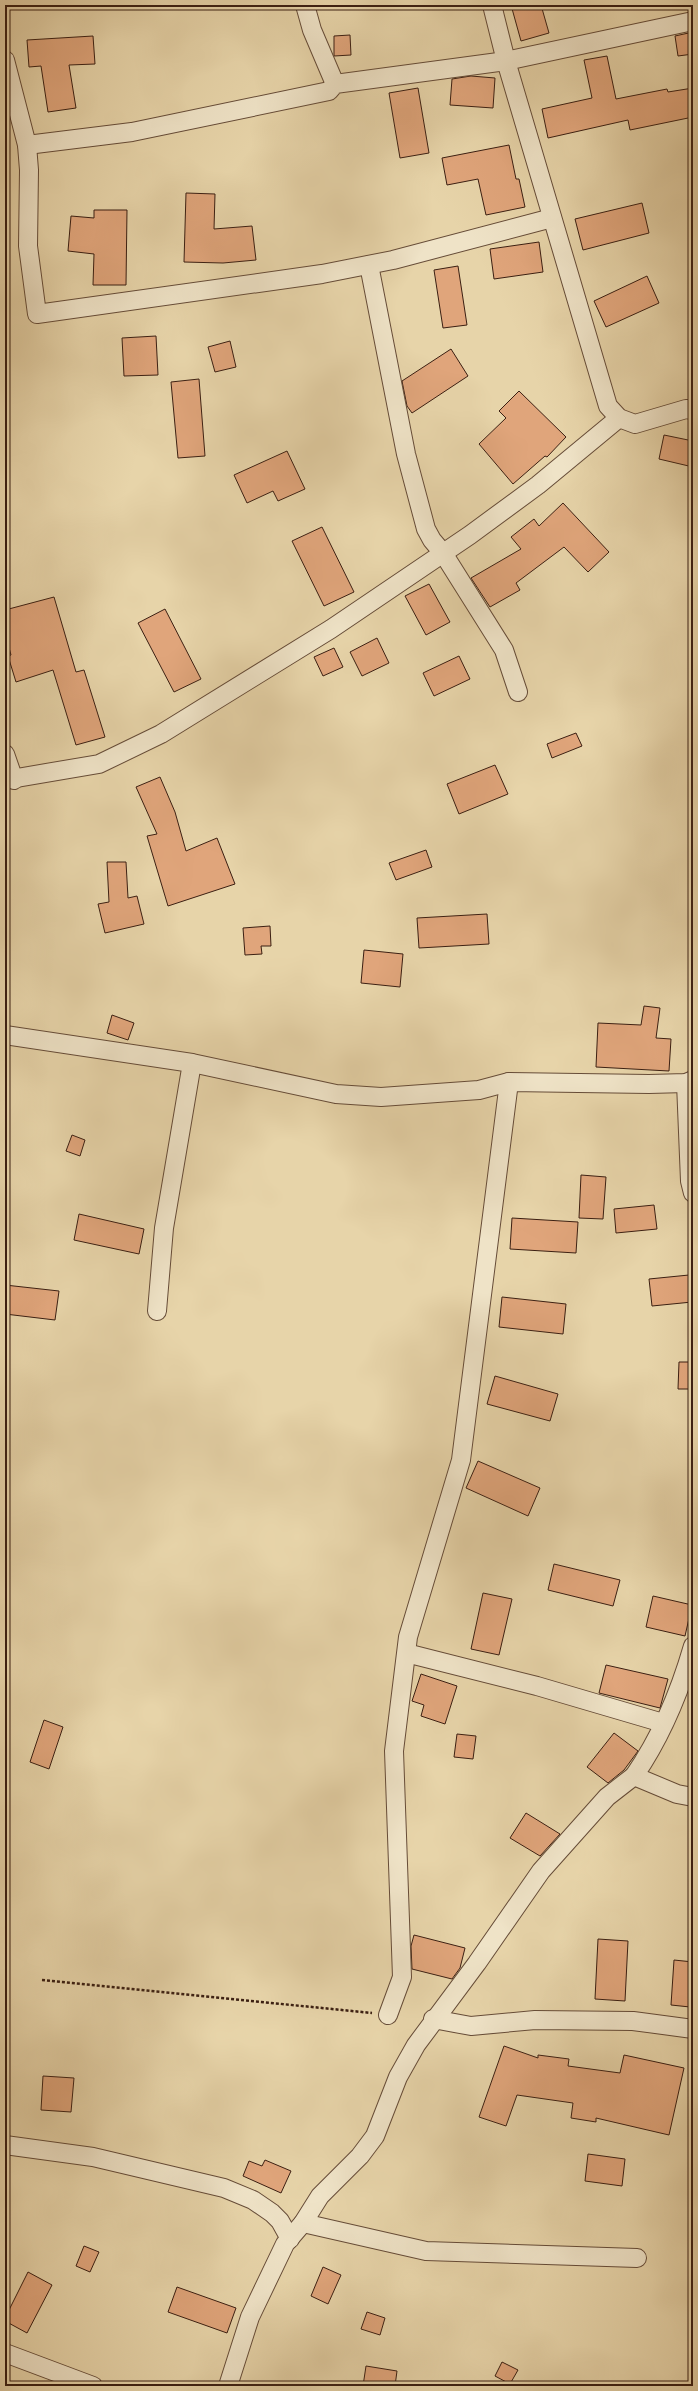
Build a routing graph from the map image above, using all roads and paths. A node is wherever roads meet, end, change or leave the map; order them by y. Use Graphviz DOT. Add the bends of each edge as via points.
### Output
graph roads {
  1 [pos="305,5"];
  2 [pos="492,5"];
  3 [pos="693,21"];
  4 [pos="5,60"];
  5 [pos="506,61"];
  6 [pos="334,84"];
  7 [pos="28,145"];
  8 [pos="552,218"];
  9 [pos="368,265"];
  10 [pos="693,410"];
  11 [pos="619,418"];
  12 [pos="443,553"];
  13 [pos="518,692"];
  14 [pos="5,754"];
  15 [pos="9,780"];
  16 [pos="5,1035"];
  17 [pos="192,1063"];
  18 [pos="690,1081"];
  19 [pos="508,1082"];
  20 [pos="693,1193"];
  21 [pos="157,1311"];
  22 [pos="693,1646"];
  23 [pos="414,1655"];
  24 [pos="663,1723"];
  25 [pos="634,1776"];
  26 [pos="693,1797"];
  27 [pos="42,1980"];
  28 [pos="388,2015"];
  29 [pos="433,2019"];
  30 [pos="693,2029"];
  31 [pos="5,2145"];
  32 [pos="303,2223"];
  33 [pos="290,2239"];
  34 [pos="637,2258"];
  35 [pos="5,2353"];
  36 [pos="93,2386"];
  37 [pos="228,2386"];
  1 -- 6 [label="street" via="312,30"];
  2 -- 5 [label="street"];
  3 -- 5 [label="street"];
  4 -- 7 [label="street"];
  5 -- 6 [label="street"];
  5 -- 8 [label="street"];
  6 -- 7 [label="street" via="329,91 132,132"];
  7 -- 9 [label="street" via="28,246 37,314 322,274"];
  8 -- 9 [label="street"];
  8 -- 11 [label="street" via="608,406"];
  9 -- 12 [label="street" via="406,454 426,529"];
  10 -- 11 [label="street" via="686,409 635,424"];
  11 -- 12 [label="street" via="538,485"];
  12 -- 13 [label="street" via="504,650"];
  12 -- 15 [label="street" via="331,629 161,734 100,764"];
  14 -- 15 [label="street"];
  16 -- 17 [label="street"];
  17 -- 19 [label="street" via="336,1094 380,1097 479,1090"];
  17 -- 21 [label="street" via="164,1228"];
  18 -- 19 [label="street"];
  18 -- 20 [label="street" via="690,1181"];
  19 -- 28 [label="street" via="461,1460 407,1644 394,1751 402,1977"];
  22 -- 24 [label="street" via="682,1684"];
  23 -- 24 [label="street" via="537,1686"];
  24 -- 25 [label="street" via="647,1757"];
  25 -- 26 [label="street" via="677,1794"];
  25 -- 29 [label="street" via="607,1797 541,1871 477,1963"];
  27 -- 28 [label="path"];
  29 -- 30 [label="street" via="471,2026 535,2020 633,2021"];
  29 -- 32 [label="street" via="398,2077 375,2136 360,2156 320,2196"];
  31 -- 33 [label="street" via="93,2157 224,2188 253,2200 272,2213 280,2221"];
  32 -- 33 [label="street"];
  32 -- 34 [label="street" via="426,2251"];
  33 -- 37 [label="street" via="285,2244 250,2317"];
  35 -- 36 [label="street"];
}
